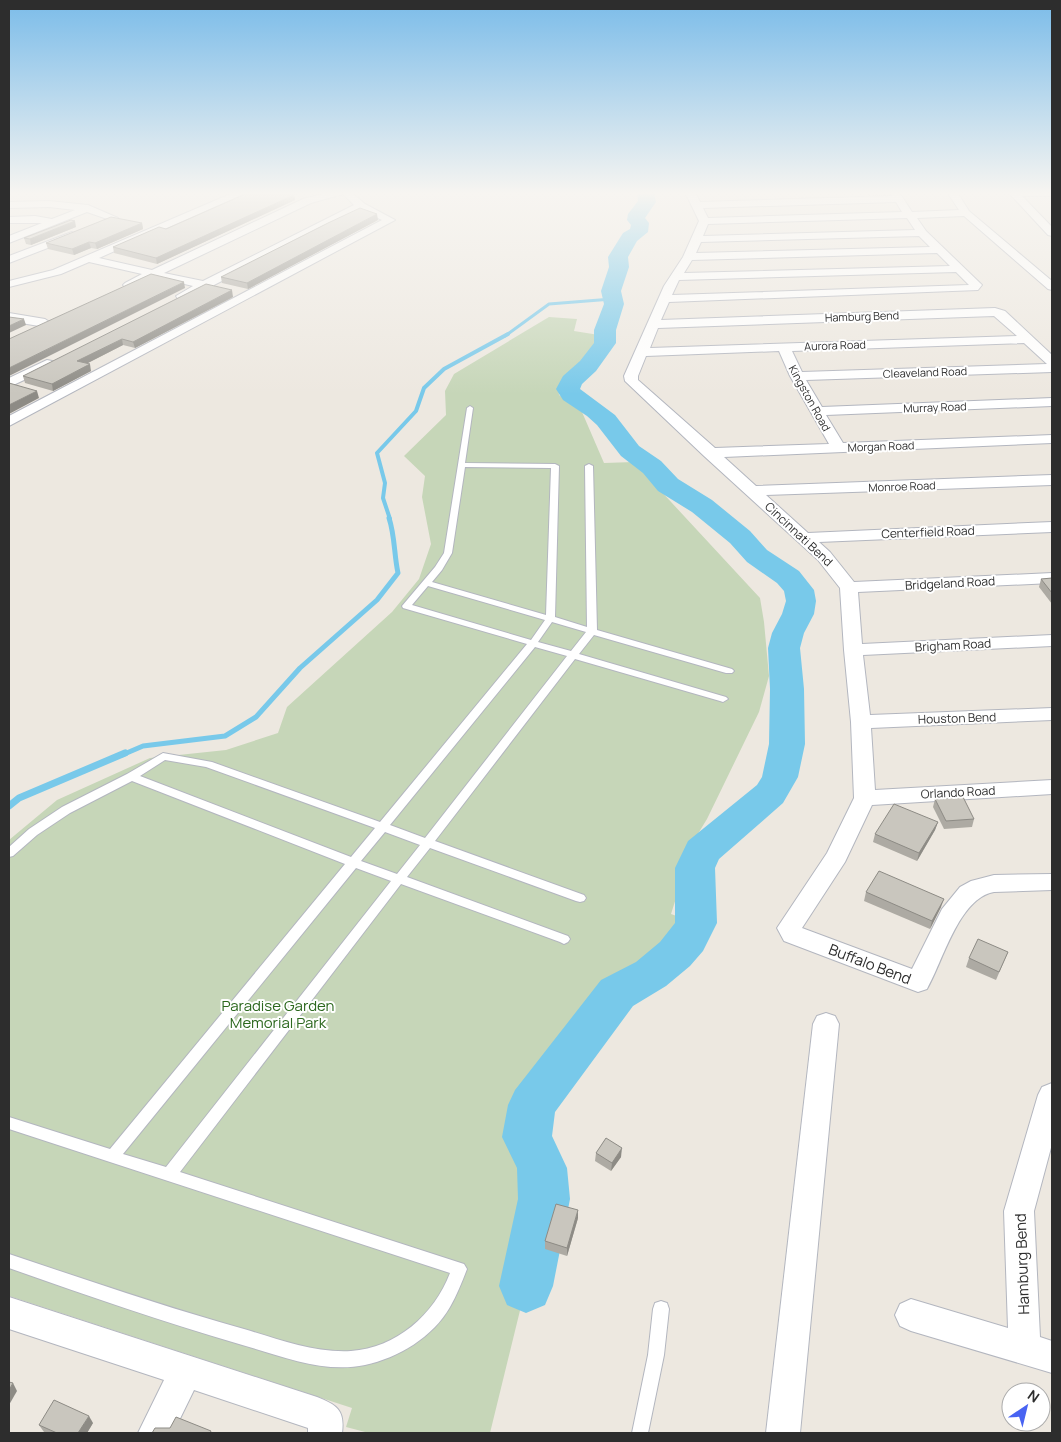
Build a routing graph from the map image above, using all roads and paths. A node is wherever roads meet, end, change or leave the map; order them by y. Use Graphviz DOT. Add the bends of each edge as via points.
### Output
graph roads {
  1 [pos="86,259"];
  2 [pos="95,259"];
  3 [pos="183,259"];
  4 [pos="256,259"];
  5 [pos="317,259"];
  6 [pos="688,259"];
  7 [pos="947,259"];
  8 [pos="1020,259"];
  9 [pos="957,269"];
  10 [pos="154,273"];
  11 [pos="677,277"];
  12 [pos="9,284"];
  13 [pos="205,285"];
  14 [pos="1052,287"];
  15 [pos="120,289"];
  16 [pos="251,295"];
  17 [pos="664,299"];
  18 [pos="169,303"];
  19 [pos="9,317"];
  20 [pos="653,324"];
  21 [pos="27,332"];
  22 [pos="1028,339"];
  23 [pos="784,347"];
  24 [pos="642,352"];
  25 [pos="62,356"];
  26 [pos="1052,362"];
  27 [pos="1052,368"];
  28 [pos="797,376"];
  29 [pos="9,384"];
  30 [pos="55,398"];
  31 [pos="1052,402"];
  32 [pos="470,408"];
  33 [pos="817,411"];
  34 [pos="9,422"];
  35 [pos="1052,439"];
  36 [pos="838,447"];
  37 [pos="709,453"];
  38 [pos="462,464"];
  39 [pos="589,466"];
  40 [pos="1052,480"];
  41 [pos="752,491"];
  42 [pos="1052,527"];
  43 [pos="804,538"];
  44 [pos="1052,578"];
  45 [pos="426,583"];
  46 [pos="849,587"];
  47 [pos="550,619"];
  48 [pos="592,631"];
  49 [pos="1052,640"];
  50 [pos="533,643"];
  51 [pos="853,650"];
  52 [pos="573,655"];
  53 [pos="728,671"];
  54 [pos="723,699"];
  55 [pos="1052,714"];
  56 [pos="861,722"];
  57 [pos="131,777"];
  58 [pos="1052,787"];
  59 [pos="865,798"];
  60 [pos="381,827"];
  61 [pos="426,843"];
  62 [pos="9,853"];
  63 [pos="352,862"];
  64 [pos="398,879"];
  65 [pos="1052,882"];
  66 [pos="580,898"];
  67 [pos="564,939"];
  68 [pos="826,1024"];
  69 [pos="1052,1096"];
  70 [pos="9,1123"];
  71 [pos="112,1157"];
  72 [pos="169,1175"];
  73 [pos="9,1261"];
  74 [pos="661,1309"];
  75 [pos="9,1313"];
  76 [pos="911,1315"];
  77 [pos="1038,1352"];
  78 [pos="186,1370"];
  79 [pos="155,1433"];
  80 [pos="325,1433"];
  81 [pos="640,1433"];
  82 [pos="783,1433"];
  1 -- 12 [label="street" via="41,277"];
  2 -- 10 [label="street"];
  3 -- 10 [label="street"];
  4 -- 13 [label="street"];
  5 -- 16 [label="street"];
  6 -- 11 [label="street, Cincinnati Bend"];
  7 -- 9 [label="street"];
  8 -- 14 [label="street"];
  9 -- 11 [label="street"];
  9 -- 17 [label="street" via="976,285 974,288"];
  10 -- 13 [label="street"];
  10 -- 15 [label="street"];
  11 -- 17 [label="street, Cincinnati Bend"];
  13 -- 16 [label="street"];
  13 -- 18 [label="street"];
  16 -- 30 [label="street"];
  17 -- 20 [label="street, Cincinnati Bend"];
  19 -- 21 [label="street" via="49,322"];
  20 -- 22 [label="street, Hamburg Bend" via="991,312 1001,314"];
  20 -- 24 [label="street, Cincinnati Bend"];
  22 -- 23 [label="street, Aurora Road"];
  22 -- 26 [label="street, Hamburg Bend"];
  23 -- 24 [label="street, Aurora Road"];
  23 -- 28 [label="street, Kingston Road"];
  24 -- 37 [label="street, Cincinnati Bend" via="631,376 632,381"];
  25 -- 29 [label="street"];
  27 -- 28 [label="street, Cleaveland Road"];
  28 -- 33 [label="street, Kingston Road"];
  29 -- 30 [label="street"];
  30 -- 34 [label="street"];
  31 -- 33 [label="street, Murray Road"];
  32 -- 38 [label="lane"];
  33 -- 36 [label="street, Kingston Road"];
  35 -- 36 [label="street, Morgan Road"];
  36 -- 37 [label="street, Morgan Road"];
  37 -- 41 [label="street, Cincinnati Bend"];
  38 -- 45 [label="lane" via="450,546 444,560"];
  38 -- 47 [label="lane" via="555,466"];
  39 -- 48 [label="lane"];
  40 -- 41 [label="street, Monroe Road"];
  41 -- 43 [label="street, Cincinnati Bend"];
  42 -- 43 [label="street, Centerfield Road"];
  43 -- 46 [label="street, Cincinnati Bend" via="824,556"];
  44 -- 46 [label="street, Bridgeland Road"];
  45 -- 47 [label="lane"];
  45 -- 50 [label="lane" via="406,606"];
  46 -- 51 [label="street"];
  47 -- 48 [label="lane"];
  47 -- 50 [label="lane"];
  48 -- 52 [label="lane"];
  48 -- 53 [label="lane"];
  49 -- 51 [label="street, Brigham Road"];
  50 -- 52 [label="lane"];
  50 -- 60 [label="lane"];
  51 -- 56 [label="street"];
  52 -- 54 [label="lane"];
  52 -- 61 [label="lane"];
  55 -- 56 [label="street, Houston Bend"];
  56 -- 59 [label="street"];
  57 -- 60 [label="lane" via="163,756 208,764"];
  57 -- 62 [label="lane" via="66,810"];
  57 -- 63 [label="lane"];
  58 -- 59 [label="street, Orlando Road"];
  59 -- 65 [label="street, Buffalo Bend" via="837,856 789,928 793,934 918,982 954,911 968,893 980,886"];
  60 -- 61 [label="lane"];
  60 -- 63 [label="lane"];
  61 -- 64 [label="lane"];
  61 -- 66 [label="lane"];
  63 -- 64 [label="lane"];
  63 -- 71 [label="lane"];
  64 -- 67 [label="lane"];
  64 -- 72 [label="lane"];
  68 -- 82 [label="street"];
  69 -- 77 [label="street, Hamburg Bend" via="1019,1211"];
  70 -- 71 [label="lane"];
  71 -- 72 [label="lane"];
  72 -- 73 [label="lane" via="459,1269 444,1304 417,1332 380,1353 344,1359 298,1352 215,1330"];
  74 -- 81 [label="lane" via="656,1355"];
  75 -- 78 [label="street"];
  76 -- 77 [label="street"];
  78 -- 79 [label="street"];
  78 -- 80 [label="street" via="317,1414 327,1421"];
}
